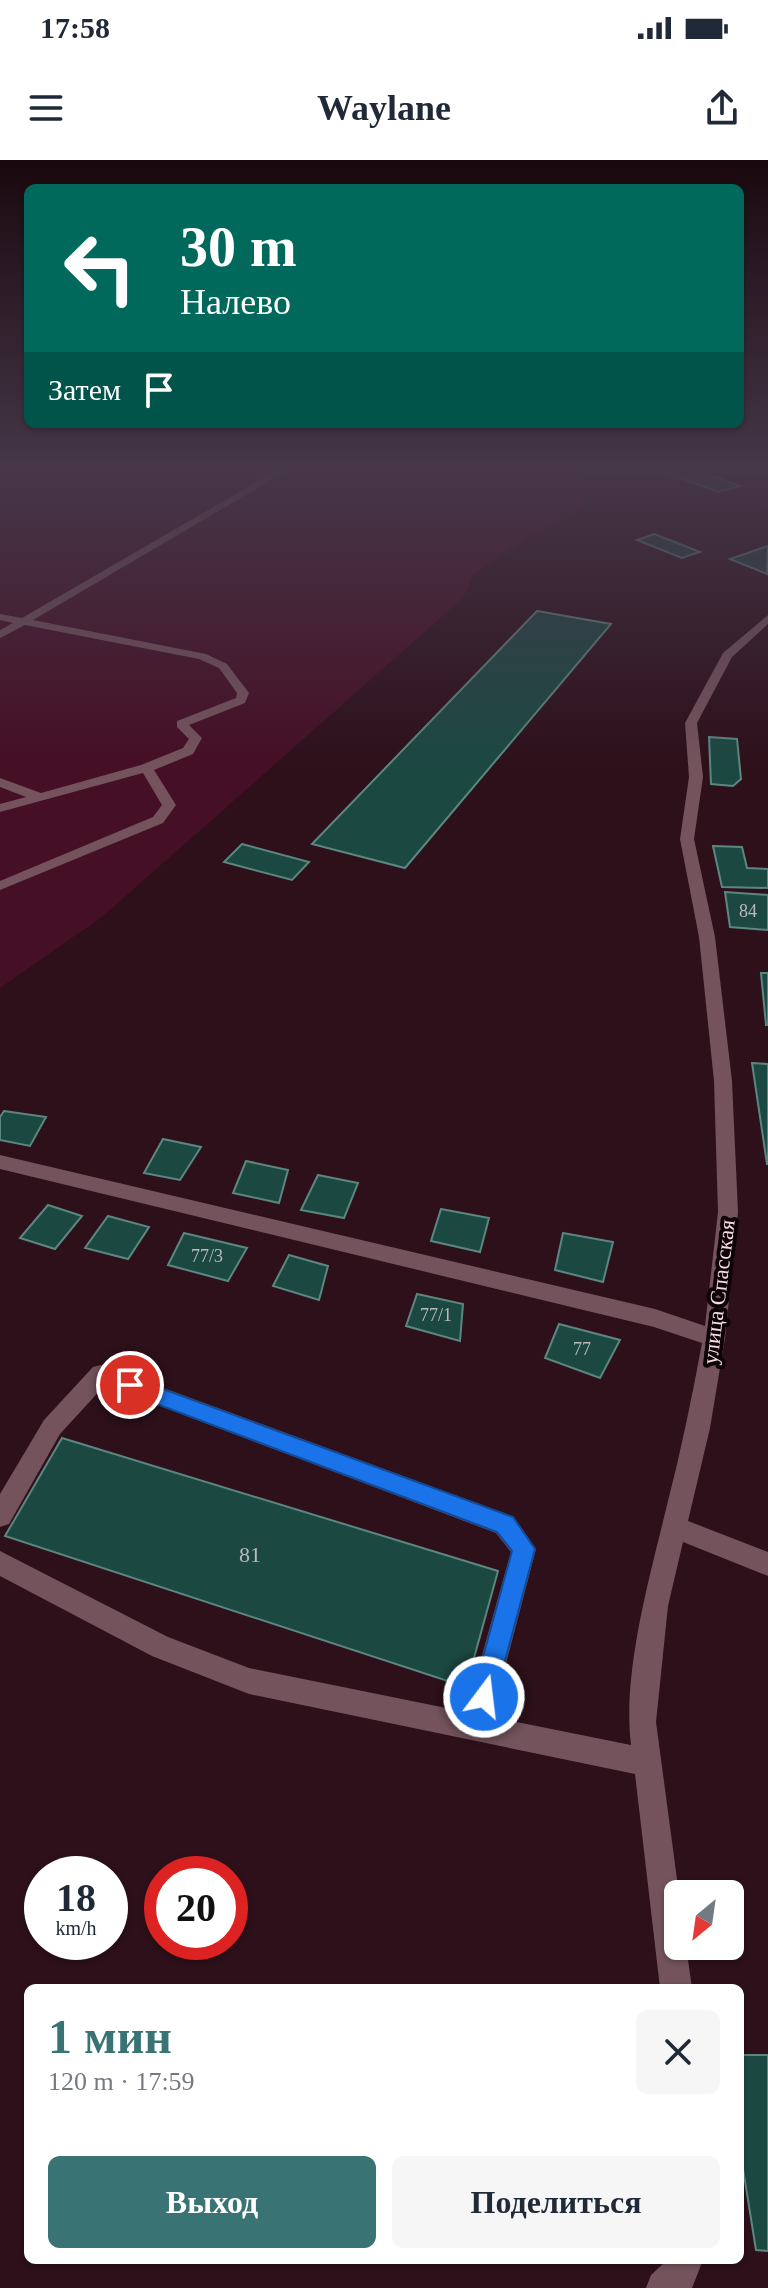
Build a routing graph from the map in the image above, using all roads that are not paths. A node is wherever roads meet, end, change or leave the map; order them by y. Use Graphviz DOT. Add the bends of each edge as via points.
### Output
graph roads {
  1 [pos="122,565"];
  2 [pos="0,617"];
  3 [pos="768,618"];
  4 [pos="25,622"];
  5 [pos="0,635"];
  6 [pos="146,768"];
  7 [pos="0,782"];
  8 [pos="40,797"];
  9 [pos="0,808"];
  10 [pos="0,886"];
  11 [pos="0,1162"];
  12 [pos="714,1338"];
  13 [pos="0,1516"];
  14 [pos="674,1527"];
  15 [pos="0,1563"];
  16 [pos="768,1564"];
  17 [pos="476,1727"];
  18 [pos="648,1763"];
  19 [pos="676,1984"];
  20 [pos="683,2264"];
  21 [pos="664,2288"];
  1 -- 4 [label="street"];
  2 -- 4 [label="street"];
  3 -- 12 [label="street, улица Спасская" via="727,655 691,723 696,777 687,839 707,937 728,1197"];
  4 -- 5 [label="street"];
  4 -- 6 [label="street" via="202,656 223,666 243,693 241,700 181,724 196,738 188,751"];
  6 -- 8 [label="street"];
  6 -- 10 [label="street" via="169,805 158,820"];
  7 -- 8 [label="street"];
  8 -- 9 [label="street"];
  11 -- 12 [label="street" via="655,1318"];
  12 -- 14 [label="street, улица Спасская"];
  13 -- 17 [label="street" via="52,1427 101,1374 505,1525 524,1549"];
  14 -- 16 [label="street"];
  14 -- 18 [label="street, улица Спасская" via="655,1606 642,1722"];
  15 -- 17 [label="street" via="161,1647 249,1681"];
  17 -- 18 [label="street"];
  18 -- 19 [label="street, улица Спасская"];
  20 -- 21 [label="street" via="678,2278"];
}
